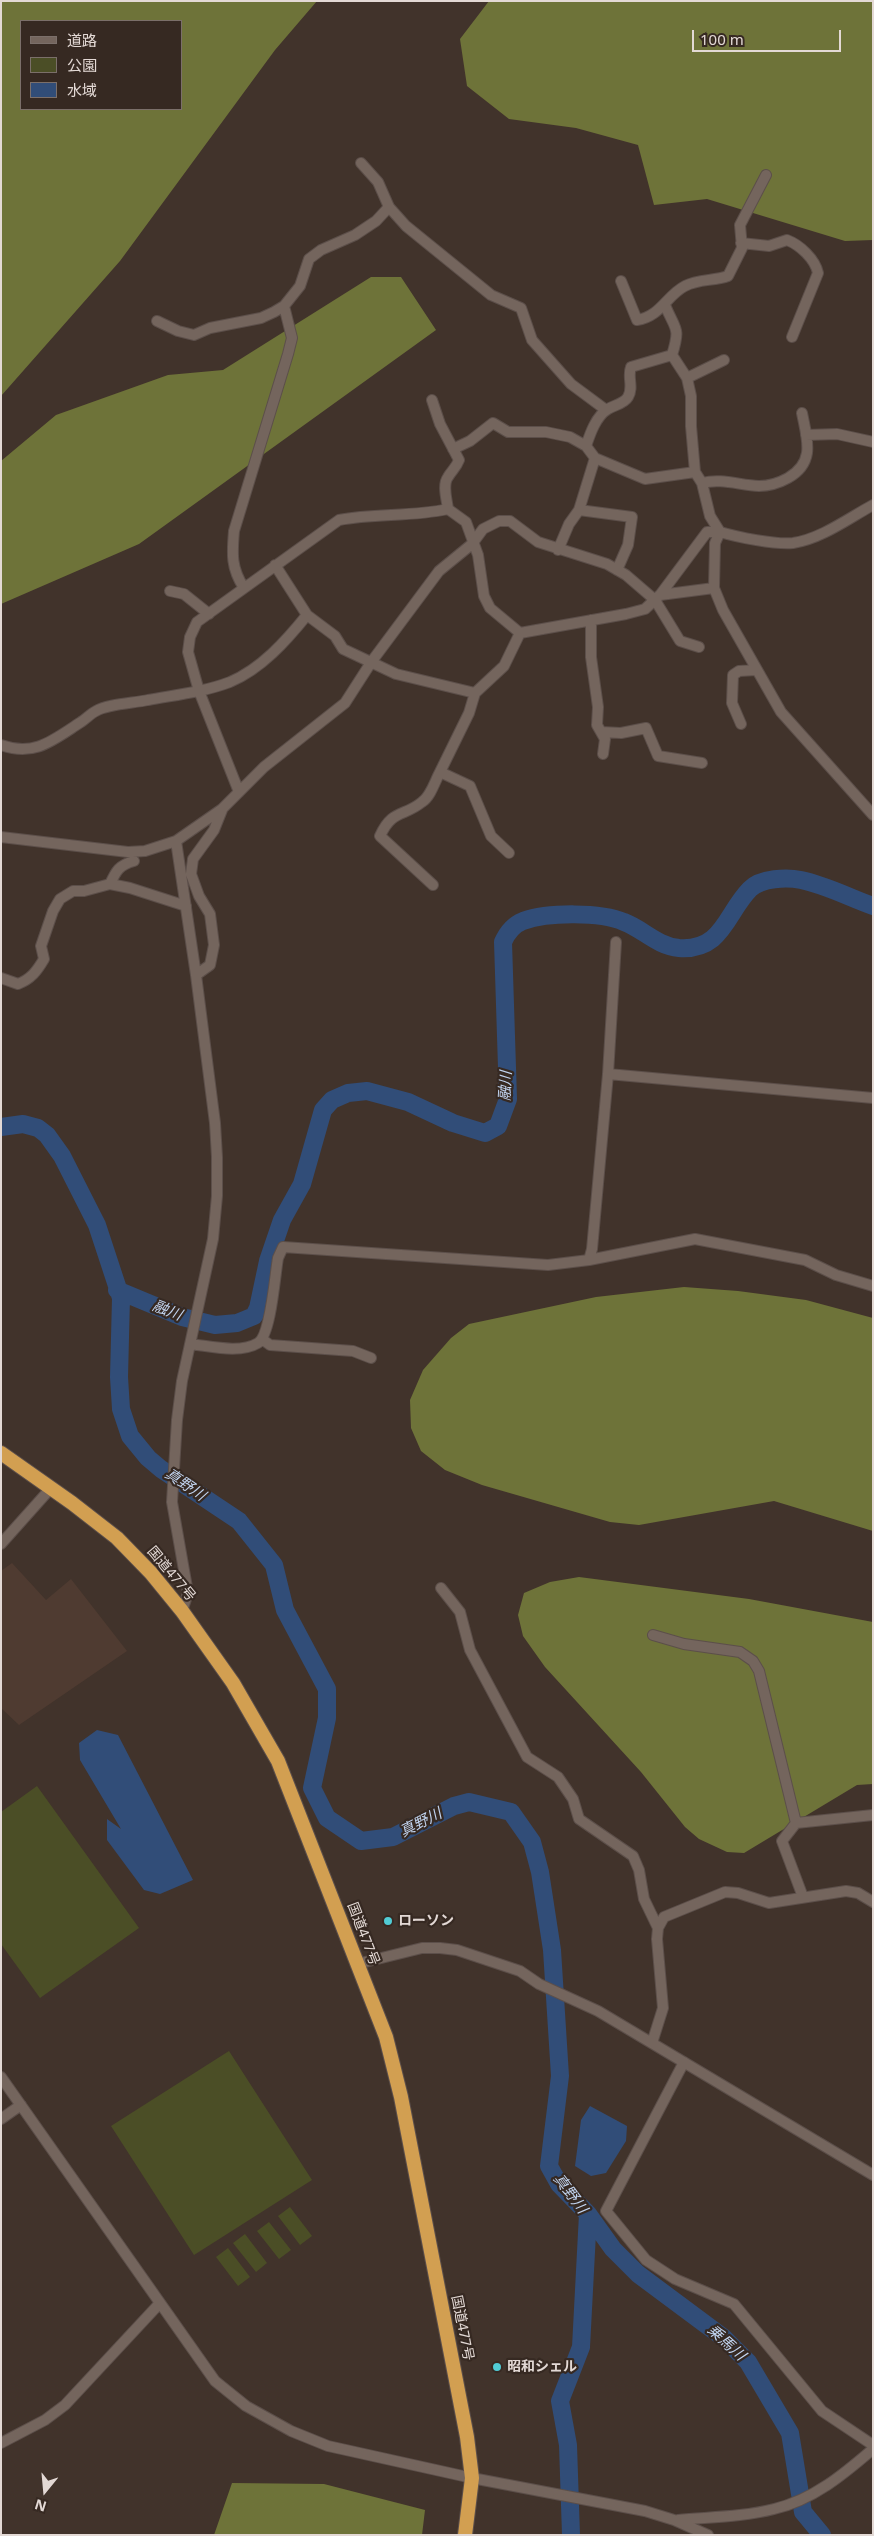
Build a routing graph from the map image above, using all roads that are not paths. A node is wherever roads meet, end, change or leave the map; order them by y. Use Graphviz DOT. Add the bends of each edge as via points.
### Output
graph roads {
  1 [pos="361,163"];
  2 [pos="766,175"];
  3 [pos="389,207"];
  4 [pos="741,243"];
  5 [pos="621,281"];
  6 [pos="665,305"];
  7 [pos="284,306"];
  8 [pos="157,322"];
  9 [pos="792,337"];
  10 [pos="672,355"];
  11 [pos="724,360"];
  12 [pos="687,378"];
  13 [pos="432,400"];
  14 [pos="606,410"];
  15 [pos="802,413"];
  16 [pos="806,435"];
  17 [pos="873,442"];
  18 [pos="586,446"];
  19 [pos="453,449"];
  20 [pos="595,458"];
  21 [pos="695,472"];
  22 [pos="702,483"];
  23 [pos="873,505"];
  24 [pos="448,509"];
  25 [pos="579,510"];
  26 [pos="720,532"];
  27 [pos="472,544"];
  28 [pos="558,550"];
  29 [pos="275,565"];
  30 [pos="617,570"];
  31 [pos="244,588"];
  32 [pos="714,588"];
  33 [pos="170,591"];
  34 [pos="658,598"];
  35 [pos="209,614"];
  36 [pos="307,615"];
  37 [pos="591,620"];
  38 [pos="520,633"];
  39 [pos="699,648"];
  40 [pos="372,661"];
  41 [pos="756,670"];
  42 [pos="199,691"];
  43 [pos="475,693"];
  44 [pos="742,724"];
  45 [pos="601,732"];
  46 [pos="1,745"];
  47 [pos="603,754"];
  48 [pos="702,764"];
  49 [pos="440,772"];
  50 [pos="239,792"];
  51 [pos="222,809"];
  52 [pos="870,810"];
  53 [pos="1,838"];
  54 [pos="176,841"];
  55 [pos="509,853"];
  56 [pos="134,862"];
  57 [pos="110,884"];
  58 [pos="433,885"];
  59 [pos="186,906"];
  60 [pos="616,942"];
  61 [pos="196,976"];
  62 [pos="1,978"];
  63 [pos="608,1074"];
  64 [pos="873,1098"];
  65 [pos="589,1260"];
  66 [pos="873,1286"];
  67 [pos="262,1339"];
  68 [pos="190,1344"];
  69 [pos="371,1358"];
  70 [pos="1,1453"];
  71 [pos="51,1488"];
  72 [pos="1,1544"];
  73 [pos="441,1588"];
  74 [pos="182,1611"];
  75 [pos="654,1635"];
  76 [pos="873,1816"];
  77 [pos="796,1823"];
  78 [pos="803,1897"];
  79 [pos="873,1902"];
  80 [pos="658,1928"];
  81 [pos="357,1964"];
  82 [pos="652,2043"];
  83 [pos="684,2062"];
  84 [pos="1,2077"];
  85 [pos="21,2105"];
  86 [pos="1,2120"];
  87 [pos="873,2176"];
  88 [pos="160,2303"];
  89 [pos="1,2443"];
  90 [pos="873,2447"];
  91 [pos="472,2478"];
  92 [pos="674,2520"];
  93 [pos="465,2535"];
  94 [pos="708,2535"];
  1 -- 3 [label="street" via="378,182"];
  2 -- 4 [label="street" via="740,225"];
  3 -- 7 [label="street" via="376,222 309,259 300,286"];
  3 -- 14 [label="street" via="406,226 491,295 521,308 532,340 571,384"];
  4 -- 6 [label="street" via="737,260 728,276 684,286"];
  4 -- 9 [label="street" via="769,246 787,240 795,243 816,264 818,273"];
  5 -- 6 [label="street" via="636,320 644,319"];
  6 -- 10 [label="street" via="678,328"];
  7 -- 8 [label="street" via="261,318 210,328 194,335"];
  7 -- 31 [label="street" via="292,338 234,531 235,574"];
  10 -- 12 [label="street"];
  10 -- 14 [label="street" via="631,367 631,390 627,400"];
  11 -- 12 [label="street"];
  12 -- 21 [label="street"];
  13 -- 19 [label="street"];
  14 -- 18 [label="street" via="592,430"];
  15 -- 16 [label="street"];
  16 -- 17 [label="street" via="837,434"];
  16 -- 22 [label="street" via="808,452 803,466 776,484 760,486 713,480"];
  18 -- 19 [label="street" via="570,437 546,432 508,432 493,423 470,441"];
  18 -- 20 [label="street"];
  19 -- 24 [label="street" via="459,460 445,486"];
  20 -- 21 [label="street" via="645,479"];
  20 -- 25 [label="street"];
  21 -- 22 [label="street"];
  22 -- 26 [label="street" via="710,516"];
  23 -- 26 [label="street" via="814,537 792,543"];
  24 -- 27 [label="street" via="466,522"];
  24 -- 29 [label="street" via="426,514 339,520"];
  25 -- 28 [label="street"];
  25 -- 30 [label="street" via="632,517 628,545"];
  26 -- 32 [label="street" via="715,543"];
  26 -- 34 [label="street" via="706,532"];
  27 -- 28 [label="street" via="483,529 499,520 510,520 538,542"];
  27 -- 38 [label="street" via="478,555 484,596 490,608"];
  27 -- 40 [label="street" via="439,571"];
  28 -- 30 [label="street"];
  29 -- 31 [label="street"];
  29 -- 36 [label="street"];
  30 -- 34 [label="street"];
  31 -- 35 [label="street"];
  32 -- 34 [label="street"];
  32 -- 41 [label="street"];
  33 -- 35 [label="street" via="184,594"];
  34 -- 37 [label="street" via="636,612"];
  34 -- 39 [label="street" via="680,641"];
  35 -- 42 [label="street" via="197,622 188,652"];
  36 -- 40 [label="street" via="335,636 343,649"];
  36 -- 42 [label="street" via="289,637 251,670 230,682"];
  37 -- 38 [label="street"];
  37 -- 45 [label="street" via="597,725"];
  38 -- 43 [label="street" via="504,666"];
  40 -- 43 [label="street" via="396,674"];
  40 -- 50 [label="street" via="345,703 264,767"];
  41 -- 44 [label="street" via="739,671 733,675 732,703"];
  41 -- 52 [label="street" via="781,712"];
  42 -- 46 [label="street" via="97,710 38,748 25,751"];
  42 -- 50 [label="street"];
  43 -- 49 [label="street" via="469,713"];
  45 -- 47 [label="street" via="605,738"];
  45 -- 48 [label="street" via="621,733 646,728 658,756"];
  49 -- 55 [label="street" via="470,786 491,836"];
  49 -- 58 [label="street" via="422,802 392,818 380,836"];
  50 -- 51 [label="street"];
  51 -- 54 [label="street"];
  51 -- 61 [label="street" via="214,830 194,859 191,874 210,914 214,944 210,965"];
  53 -- 54 [label="street" via="128,852 145,851"];
  54 -- 59 [label="street"];
  56 -- 57 [label="street" via="123,864 116,870"];
  57 -- 59 [label="street"];
  57 -- 62 [label="street" via="73,891 60,899 41,946 44,959 36,972 18,984"];
  59 -- 61 [label="street"];
  60 -- 63 [label="street"];
  61 -- 68 [label="street" via="215,1123 217,1196 212,1239"];
  63 -- 64 [label="street"];
  63 -- 65 [label="street"];
  65 -- 66 [label="street" via="695,1239 805,1260 836,1275"];
  65 -- 67 [label="street" via="548,1265 283,1247 278,1258 267,1331"];
  67 -- 68 [label="street" via="245,1348"];
  67 -- 69 [label="street" via="270,1345 352,1351"];
  68 -- 74 [label="street" via="177,1420 172,1502 188,1594"];
  70 -- 71 [label="highway, 国道477号"];
  71 -- 72 [label="street"];
  71 -- 74 [label="highway, 国道477号" via="118,1538"];
  73 -- 80 [label="street" via="460,1612 470,1650 527,1757 558,1777 573,1799 579,1819 633,1856 644,1899"];
  74 -- 81 [label="highway, 国道477号" via="232,1684 278,1761"];
  75 -- 77 [label="street" via="684,1644 740,1652 753,1661 759,1671"];
  76 -- 77 [label="street"];
  77 -- 78 [label="street" via="782,1841"];
  78 -- 79 [label="street" via="846,1891 858,1893"];
  78 -- 80 [label="street" via="769,1903 738,1892 725,1892 664,1917"];
  80 -- 82 [label="street" via="656,1939 663,2008"];
  81 -- 82 [label="street" via="422,1948 448,1949 520,1971"];
  81 -- 91 [label="highway, 国道477号" via="386,2037 401,2097 467,2437"];
  82 -- 83 [label="street"];
  83 -- 87 [label="street"];
  83 -- 90 [label="street" via="606,2211 646,2260 675,2278 734,2304 822,2411"];
  84 -- 85 [label="street"];
  85 -- 86 [label="street"];
  85 -- 88 [label="street"];
  88 -- 89 [label="street" via="65,2405 45,2420"];
  88 -- 91 [label="street" via="215,2381 246,2406 290,2431 328,2446"];
  90 -- 92 [label="street" via="839,2478 776,2509"];
  91 -- 92 [label="street" via="645,2511"];
  91 -- 93 [label="highway, 国道477号"];
  92 -- 94 [label="street"];
}
